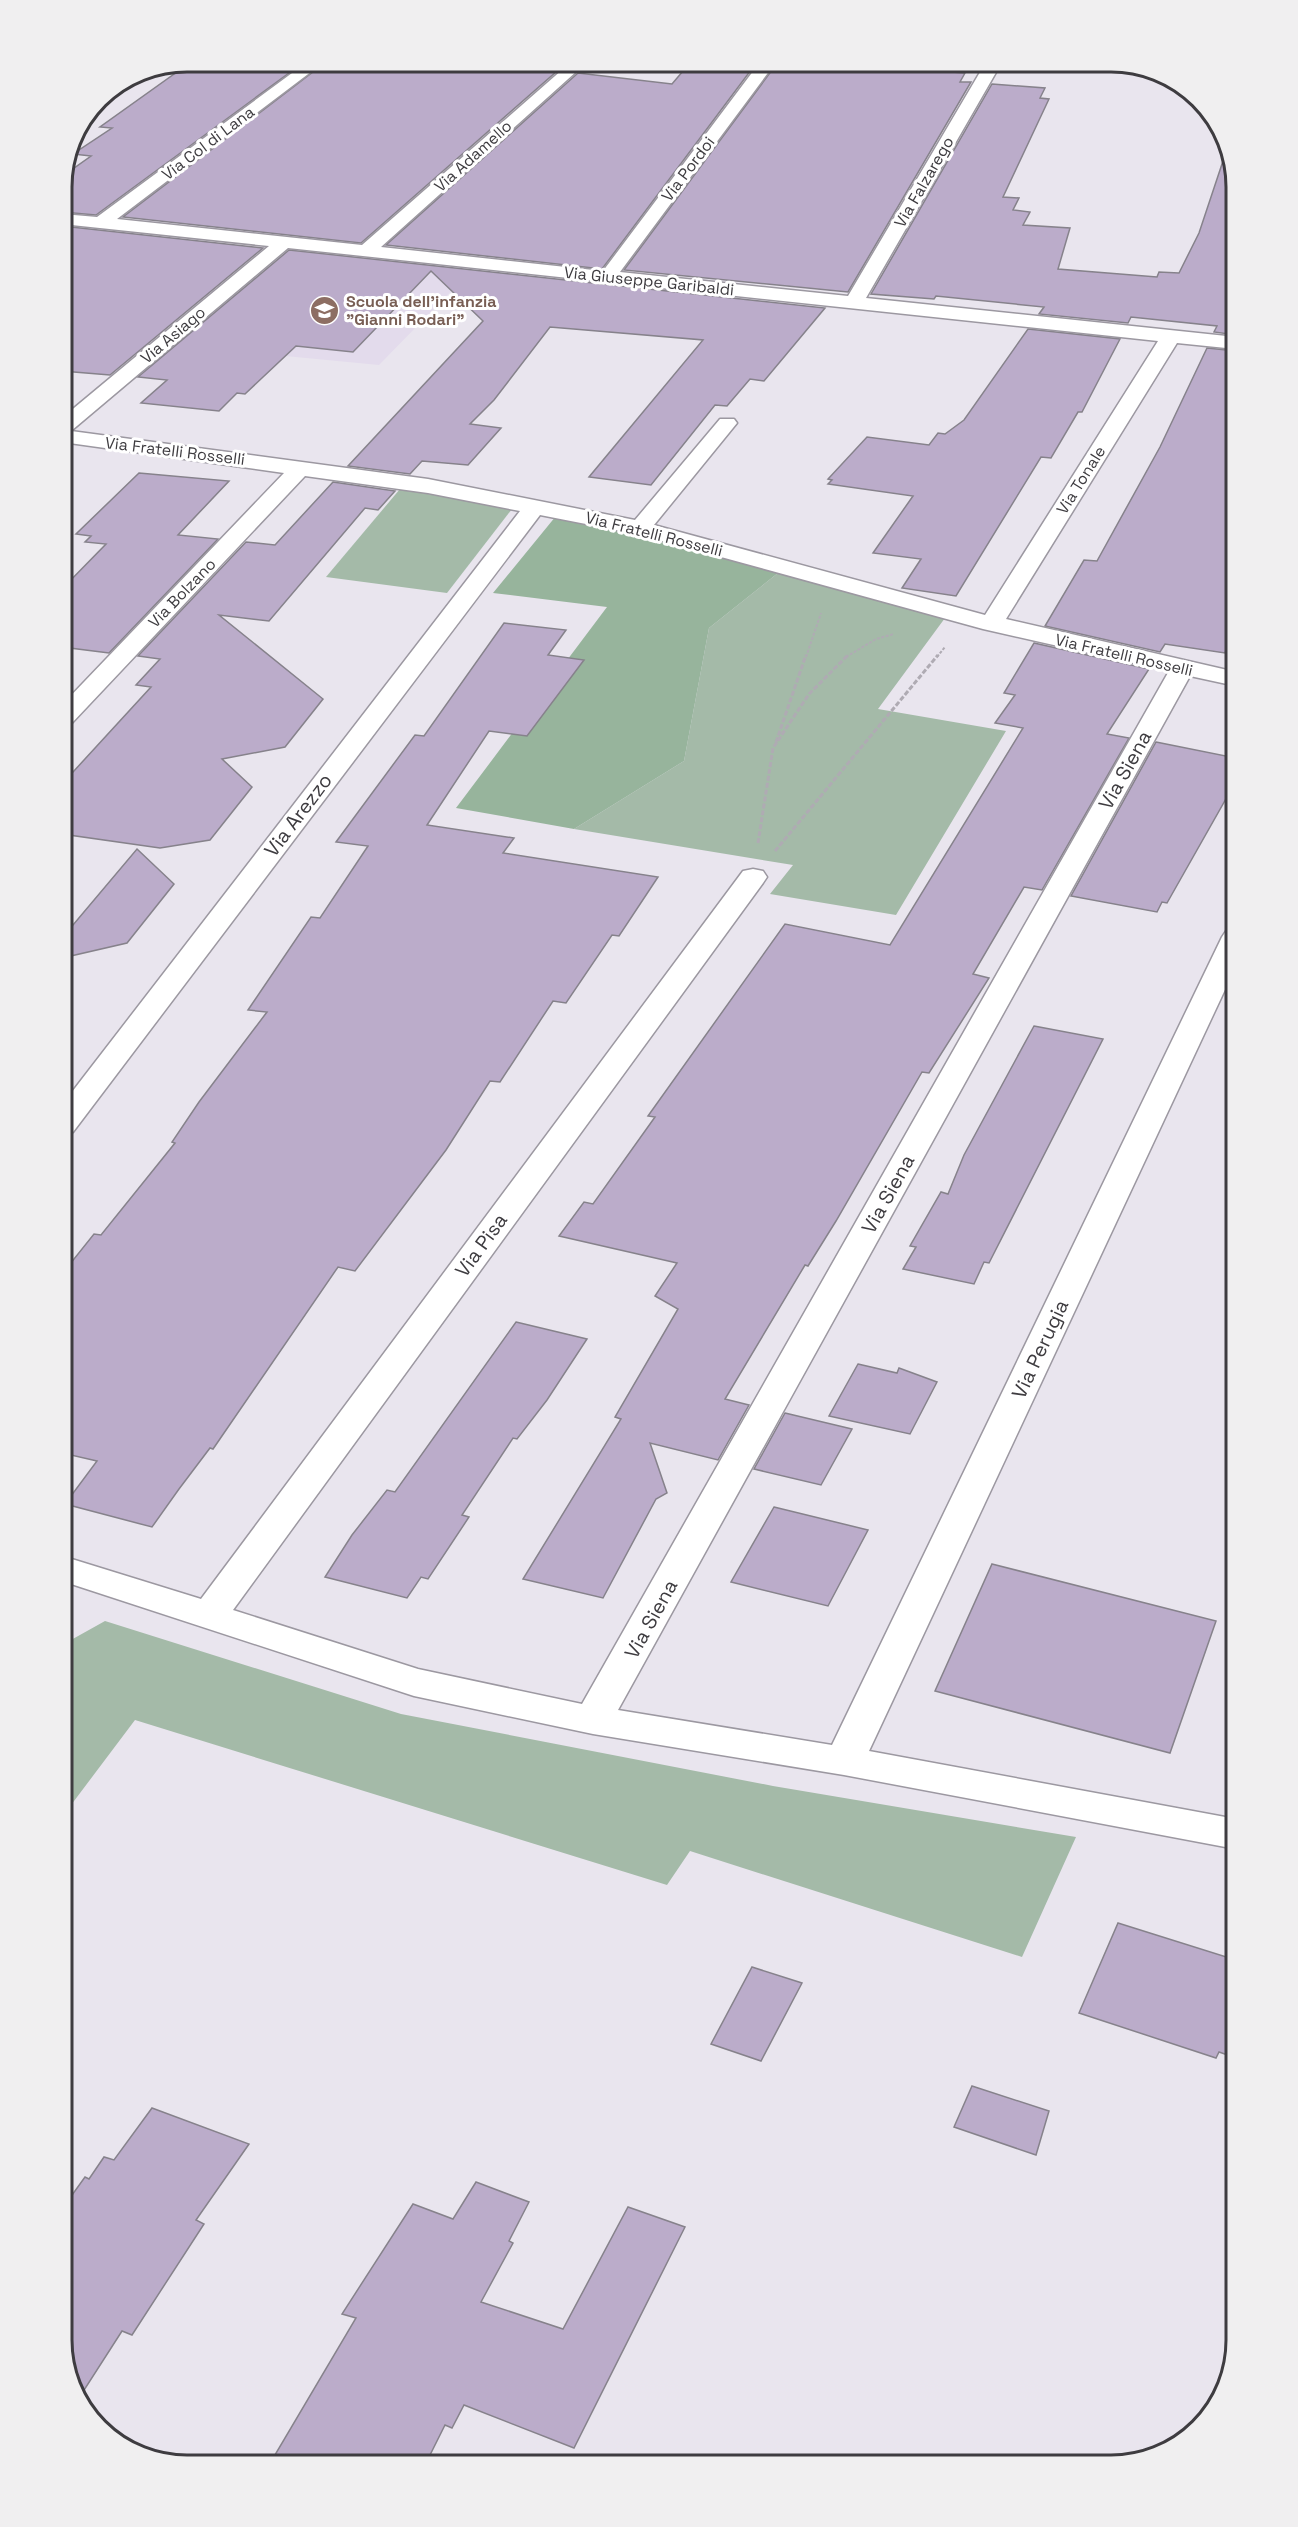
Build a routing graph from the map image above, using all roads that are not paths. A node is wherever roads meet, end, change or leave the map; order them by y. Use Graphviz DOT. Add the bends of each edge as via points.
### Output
graph roads {
  1 [pos="302,72"];
  2 [pos="568,72"];
  3 [pos="761,72"];
  4 [pos="988,72"];
  5 [pos="72,220"];
  6 [pos="100,224"];
  7 [pos="285,242"];
  8 [pos="367,250"];
  9 [pos="608,276"];
  10 [pos="854,302"];
  11 [pos="1171,336"];
  12 [pos="1226,342"];
  13 [pos="72,420"];
  14 [pos="727,423"];
  15 [pos="72,437"];
  16 [pos="302,467"];
  17 [pos="536,506"];
  18 [pos="640,528"];
  19 [pos="991,624"];
  20 [pos="1182,669"];
  21 [pos="1226,677"];
  22 [pos="72,708"];
  23 [pos="753,877"];
  24 [pos="1226,958"];
  25 [pos="72,1112"];
  26 [pos="72,1574"];
  27 [pos="210,1614"];
  28 [pos="593,1720"];
  29 [pos="844,1761"];
  30 [pos="1226,1832"];
  1 -- 6 [label="street, Via Col di Lana"];
  2 -- 8 [label="street, Via Adamello"];
  3 -- 9 [label="street, Via Pordoi"];
  4 -- 10 [label="street, Via Falzarego"];
  5 -- 6 [label="street, Via Giuseppe Garibaldi"];
  6 -- 7 [label="street, Via Giuseppe Garibaldi"];
  7 -- 8 [label="street, Via Giuseppe Garibaldi"];
  7 -- 13 [label="street, Via Asiago"];
  8 -- 9 [label="street, Via Giuseppe Garibaldi"];
  9 -- 10 [label="street, Via Giuseppe Garibaldi"];
  10 -- 11 [label="street, Via Giuseppe Garibaldi"];
  11 -- 12 [label="street, Via Giuseppe Garibaldi"];
  11 -- 19 [label="street, Via Tonale"];
  14 -- 18 [label="street"];
  15 -- 16 [label="street, Via Fratelli Rosselli"];
  16 -- 17 [label="street, Via Fratelli Rosselli"];
  16 -- 22 [label="street, Via Bolzano"];
  17 -- 18 [label="street, Via Fratelli Rosselli"];
  17 -- 25 [label="street, Via Arezzo"];
  18 -- 19 [label="street, Via Fratelli Rosselli"];
  19 -- 20 [label="street, Via Fratelli Rosselli"];
  20 -- 21 [label="street, Via Fratelli Rosselli"];
  20 -- 28 [label="street, Via Siena"];
  23 -- 27 [label="street, Via Pisa"];
  24 -- 29 [label="street, Via Perugia"];
  26 -- 27 [label="street"];
  27 -- 28 [label="street" via="414,1682"];
  28 -- 29 [label="street"];
  29 -- 30 [label="street"];
}
